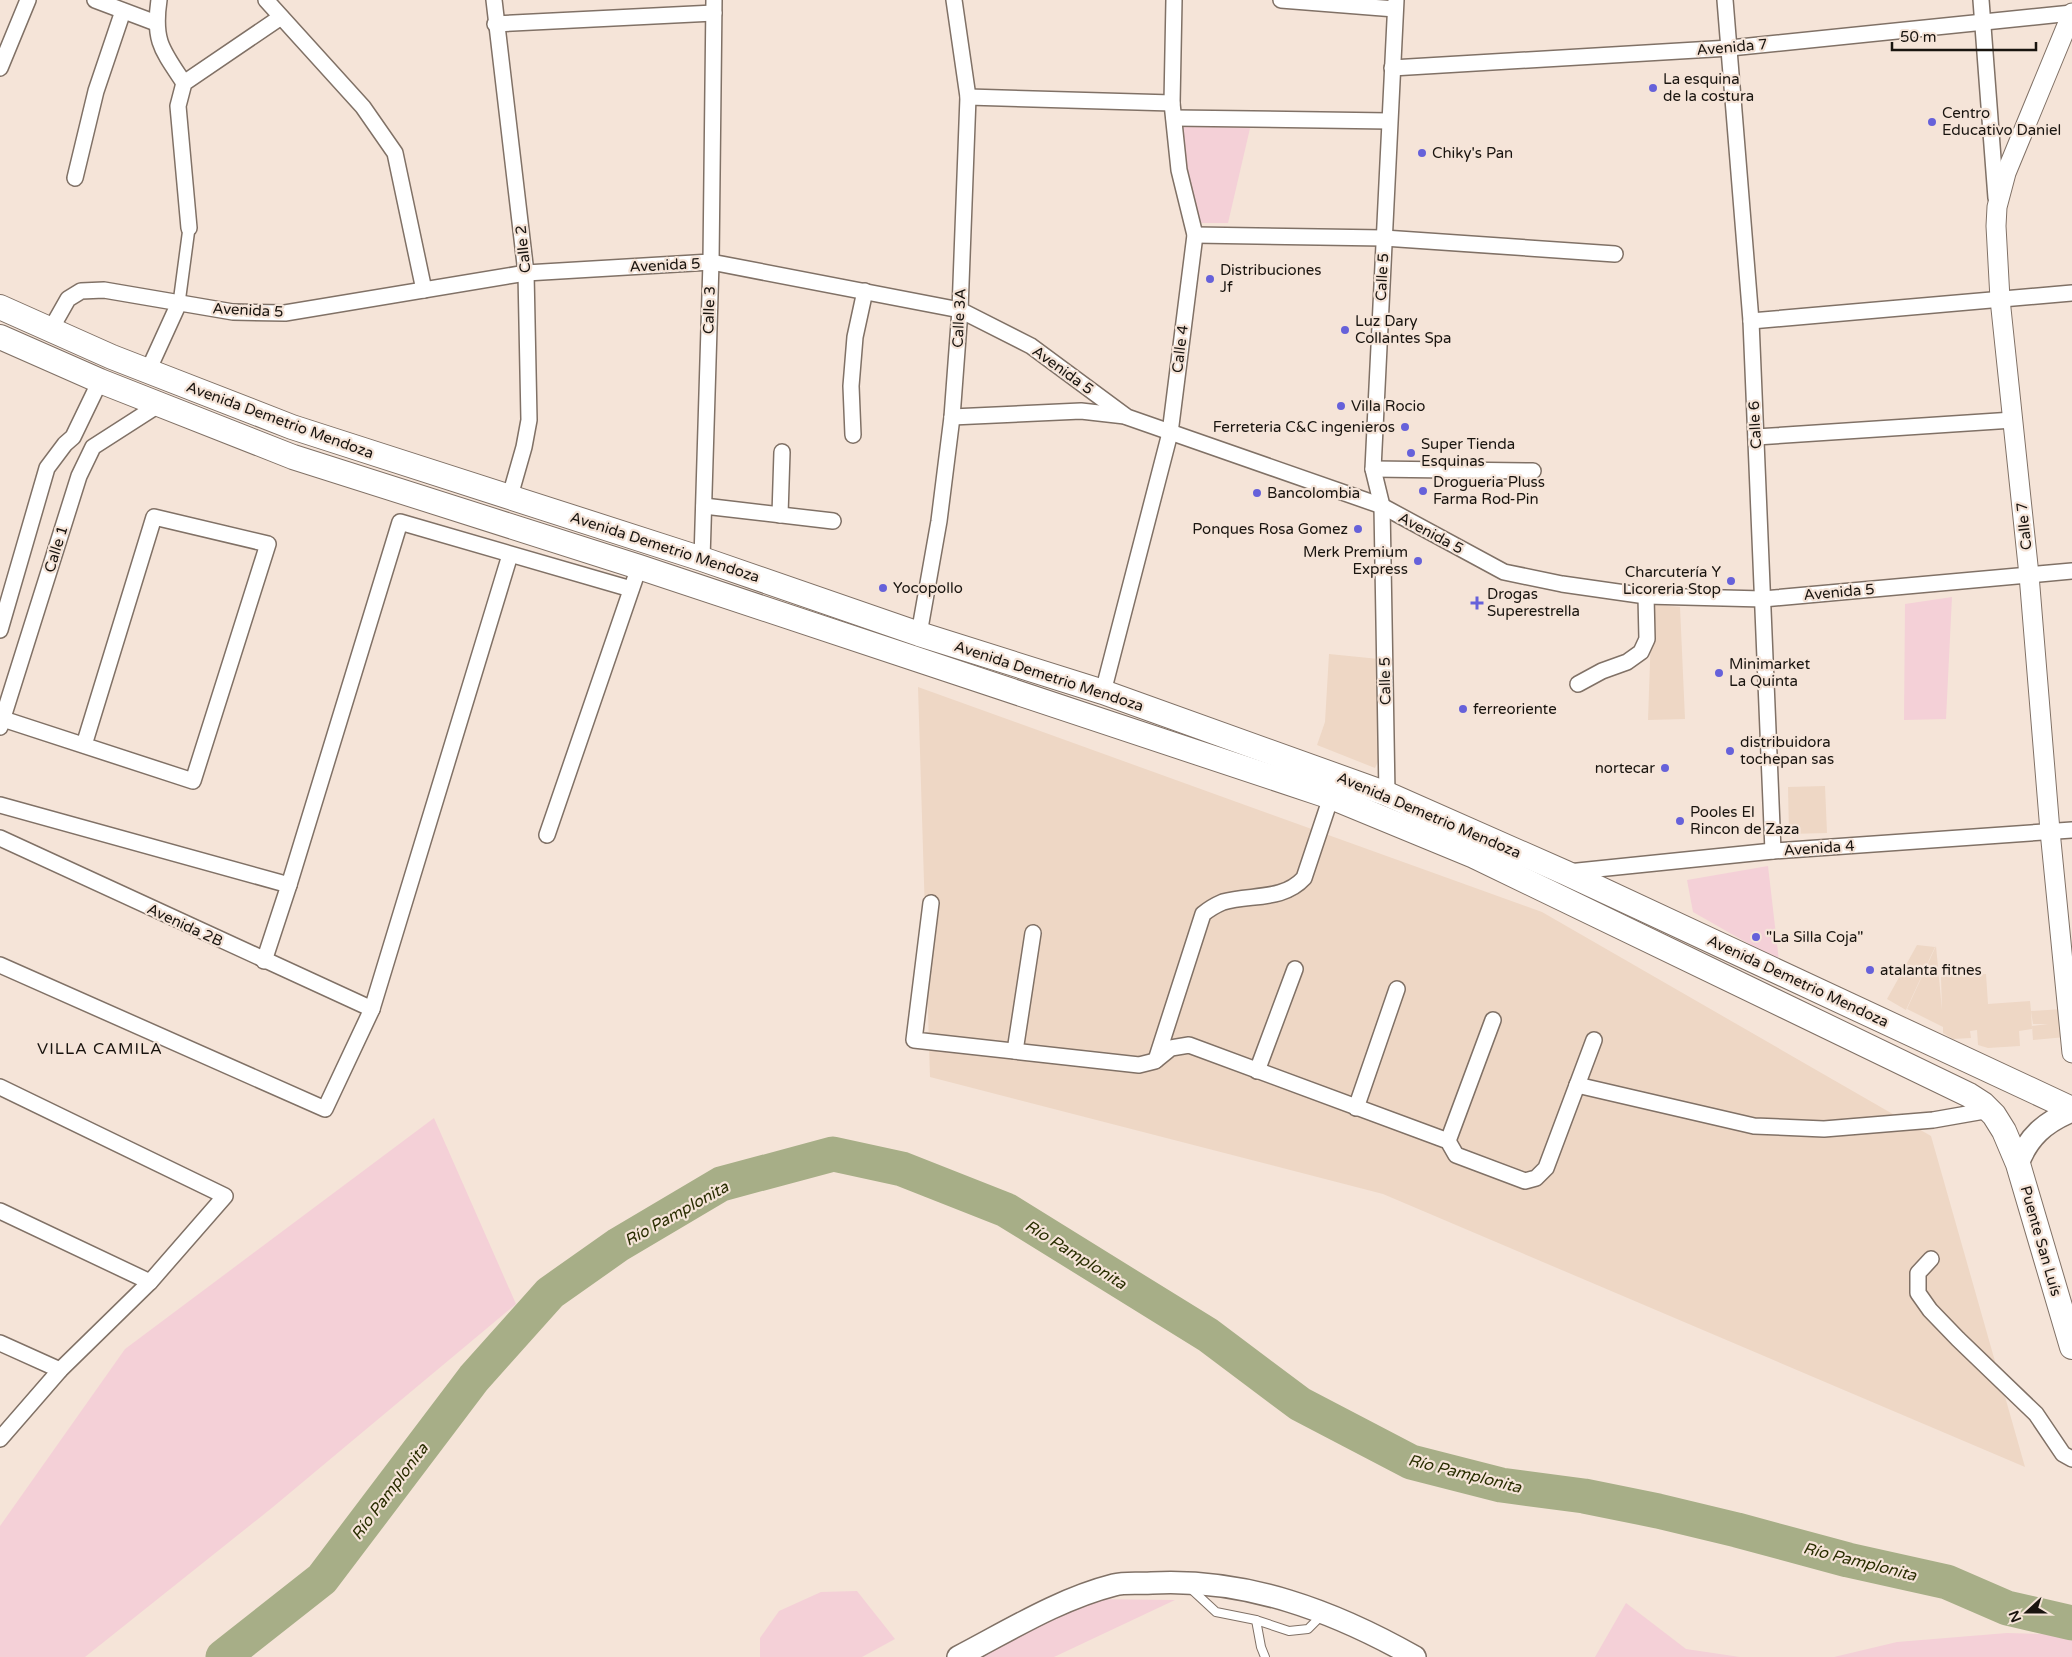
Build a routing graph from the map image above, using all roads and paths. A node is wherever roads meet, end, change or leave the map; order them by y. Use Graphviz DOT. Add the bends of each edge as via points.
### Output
graph roads {
  1 [pos="28,0"];
  2 [pos="95,0"];
  3 [pos="159,0"];
  4 [pos="266,0"];
  5 [pos="494,0"];
  6 [pos="954,0"];
  7 [pos="1174,0"];
  8 [pos="1281,0"];
  9 [pos="1725,0"];
  10 [pos="1981,0"];
  11 [pos="1396,4"];
  12 [pos="714,6"];
  13 [pos="123,11"];
  14 [pos="2072,13"];
  15 [pos="281,17"];
  16 [pos="1982,22"];
  17 [pos="156,23"];
  18 [pos="495,24"];
  19 [pos="1730,48"];
  20 [pos="0,68"];
  21 [pos="1392,68"];
  22 [pos="184,83"];
  23 [pos="968,97"];
  24 [pos="1173,110"];
  25 [pos="1389,120"];
  26 [pos="75,178"];
  27 [pos="1997,207"];
  28 [pos="189,228"];
  29 [pos="1195,235"];
  30 [pos="1384,238"];
  31 [pos="1615,254"];
  32 [pos="711,262"];
  33 [pos="526,273"];
  34 [pos="424,290"];
  35 [pos="865,291"];
  36 [pos="2072,294"];
  37 [pos="2000,299"];
  38 [pos="179,303"];
  39 [pos="0,307"];
  40 [pos="960,310"];
  41 [pos="1751,321"];
  42 [pos="51,329"];
  43 [pos="0,337"];
  44 [pos="148,371"];
  45 [pos="100,381"];
  46 [pos="160,404"];
  47 [pos="1127,417"];
  48 [pos="952,418"];
  49 [pos="2012,420"];
  50 [pos="1170,433"];
  51 [pos="853,435"];
  52 [pos="73,437"];
  53 [pos="1756,437"];
  54 [pos="93,447"];
  55 [pos="782,452"];
  56 [pos="1373,469"];
  57 [pos="1533,471"];
  58 [pos="510,496"];
  59 [pos="704,506"];
  60 [pos="1382,506"];
  61 [pos="780,515"];
  62 [pos="833,521"];
  63 [pos="510,554"];
  64 [pos="702,559"];
  65 [pos="2072,571"];
  66 [pos="2029,574"];
  67 [pos="635,578"];
  68 [pos="1646,596"];
  69 [pos="1763,599"];
  70 [pos="0,630"];
  71 [pos="919,634"];
  72 [pos="1578,684"];
  73 [pos="1104,692"];
  74 [pos="1,724"];
  75 [pos="84,745"];
  76 [pos="1387,794"];
  77 [pos="1331,797"];
  78 [pos="0,805"];
  79 [pos="2072,830"];
  80 [pos="2050,831"];
  81 [pos="547,835"];
  82 [pos="0,838"];
  83 [pos="1773,851"];
  84 [pos="1566,873"];
  85 [pos="289,885"];
  86 [pos="931,903"];
  87 [pos="1033,933"];
  88 [pos="264,961"];
  89 [pos="0,965"];
  90 [pos="1295,968"];
  91 [pos="1398,989"];
  92 [pos="372,1009"];
  93 [pos="1493,1020"];
  94 [pos="1594,1040"];
  95 [pos="1015,1051"];
  96 [pos="2072,1053"];
  97 [pos="1155,1061"];
  98 [pos="1257,1071"];
  99 [pos="1576,1085"];
  100 [pos="0,1086"];
  101 [pos="1356,1108"];
  102 [pos="1990,1110"];
  103 [pos="2072,1110"];
  104 [pos="1448,1141"];
  105 [pos="2018,1164"];
  106 [pos="0,1211"];
  107 [pos="1931,1259"];
  108 [pos="150,1282"];
  109 [pos="0,1343"];
  110 [pos="2071,1344"];
  111 [pos="60,1370"];
  112 [pos="0,1439"];
  113 [pos="2072,1459"];
  114 [pos="1182,1581"];
  115 [pos="1324,1612"];
  116 [pos="1256,1620"];
  117 [pos="958,1657"];
  118 [pos="1265,1657"];
  119 [pos="1415,1657"];
  1 -- 20 [label="street"];
  2 -- 13 [label="street"];
  3 -- 17 [label="street"];
  4 -- 15 [label="street"];
  5 -- 18 [label="street, Calle 2"];
  6 -- 23 [label="street, Calle 3A"];
  7 -- 24 [label="street, Calle 4"];
  8 -- 11 [label="street"];
  9 -- 19 [label="street, Calle 6"];
  10 -- 16 [label="street"];
  11 -- 21 [label="street, Calle 5"];
  12 -- 18 [label="street"];
  12 -- 32 [label="street, Calle 3"];
  13 -- 17 [label="street"];
  13 -- 26 [label="street" via="96,91"];
  14 -- 16 [label="street, Avenida 7"];
  14 -- 27 [label="street, Calle 7" via="2006,173"];
  15 -- 22 [label="street"];
  15 -- 34 [label="street" via="363,107 395,153"];
  16 -- 19 [label="street, Avenida 7"];
  16 -- 27 [label="street"];
  17 -- 22 [label="street" via="159,42"];
  18 -- 33 [label="street, Calle 2"];
  19 -- 21 [label="street, Avenida 7"];
  19 -- 41 [label="street, Calle 6"];
  21 -- 25 [label="street, Calle 5"];
  22 -- 28 [label="street" via="178,106"];
  23 -- 24 [label="street"];
  23 -- 40 [label="street, Calle 3A"];
  24 -- 25 [label="street"];
  24 -- 29 [label="street, Calle 4" via="1179,170"];
  25 -- 30 [label="street, Calle 5"];
  27 -- 37 [label="street, Calle 7"];
  28 -- 38 [label="street"];
  29 -- 30 [label="street"];
  29 -- 50 [label="street, Calle 4"];
  30 -- 31 [label="street"];
  30 -- 56 [label="street, Calle 5"];
  32 -- 33 [label="street, Avenida 5"];
  32 -- 35 [label="street, Avenida 5"];
  32 -- 59 [label="street, Calle 3"];
  33 -- 34 [label="street, Avenida 5"];
  33 -- 58 [label="street, Calle 2" via="529,420"];
  34 -- 38 [label="street, Avenida 5" via="285,313 233,312"];
  35 -- 40 [label="street, Avenida 5"];
  35 -- 51 [label="street" via="855,337 851,386"];
  36 -- 37 [label="street"];
  37 -- 41 [label="street"];
  37 -- 49 [label="street, Calle 7"];
  38 -- 42 [label="street, Avenida 5" via="104,290 81,291 68,299"];
  38 -- 44 [label="street"];
  39 -- 42 [label="main road, Avenida Demetrio Mendoza"];
  40 -- 47 [label="street, Avenida 5" via="1031,346"];
  40 -- 48 [label="street, Calle 3A"];
  41 -- 53 [label="street, Calle 6"];
  42 -- 44 [label="main road, Avenida Demetrio Mendoza"];
  43 -- 45 [label="main road, Avenida Demetrio Mendoza"];
  44 -- 58 [label="main road, Avenida Demetrio Mendoza" via="292,427"];
  45 -- 46 [label="main road, Avenida Demetrio Mendoza"];
  45 -- 52 [label="street, Calle 1"];
  46 -- 54 [label="street"];
  46 -- 67 [label="main road, Avenida Demetrio Mendoza" via="292,457"];
  47 -- 48 [label="street" via="1081,411"];
  47 -- 50 [label="street, Avenida 5"];
  48 -- 71 [label="street, Calle 3A"];
  49 -- 53 [label="street"];
  49 -- 66 [label="street, Calle 7"];
  50 -- 60 [label="street, Avenida 5"];
  50 -- 73 [label="street, Calle 4"];
  52 -- 54 [label="street"];
  52 -- 70 [label="street, Calle 1" via="47,468"];
  53 -- 69 [label="street, Calle 6"];
  54 -- 74 [label="street, Calle 1" via="79,476"];
  55 -- 61 [label="street"];
  56 -- 57 [label="street"];
  56 -- 60 [label="street, Calle 5"];
  58 -- 64 [label="main road, Avenida Demetrio Mendoza"];
  59 -- 61 [label="street"];
  59 -- 64 [label="street, Calle 3"];
  60 -- 68 [label="street, Avenida 5" via="1504,572"];
  60 -- 76 [label="street, Calle 5"];
  61 -- 62 [label="street"];
  63 -- 67 [label="street"];
  63 -- 85 [label="street" via="400,522"];
  63 -- 92 [label="street"];
  64 -- 71 [label="main road, Avenida Demetrio Mendoza"];
  65 -- 66 [label="street, Avenida 5"];
  66 -- 69 [label="street, Avenida 5"];
  66 -- 80 [label="street, Calle 7"];
  67 -- 77 [label="main road, Avenida Demetrio Mendoza"];
  67 -- 81 [label="street"];
  68 -- 69 [label="street, Avenida 5"];
  68 -- 72 [label="street" via="1647,639 1641,652 1627,662"];
  69 -- 83 [label="street, Calle 6"];
  71 -- 73 [label="main road, Avenida Demetrio Mendoza"];
  73 -- 76 [label="main road, Avenida Demetrio Mendoza"];
  74 -- 75 [label="street"];
  75 -- 75 [label="street" via="193,781 268,544 154,517"];
  76 -- 84 [label="main road, Avenida Demetrio Mendoza"];
  77 -- 97 [label="street" via="1304,878 1296,886 1279,894 1225,902 1203,914"];
  77 -- 102 [label="main road, Avenida Demetrio Mendoza" via="1474,856 1969,1095"];
  78 -- 85 [label="street"];
  79 -- 80 [label="street, Avenida 4"];
  80 -- 83 [label="street, Avenida 4"];
  80 -- 96 [label="street, Calle 7"];
  82 -- 88 [label="street, Avenida 2B"];
  83 -- 84 [label="street, Avenida 4"];
  84 -- 103 [label="main road, Avenida Demetrio Mendoza"];
  85 -- 88 [label="street"];
  86 -- 95 [label="street" via="914,1040"];
  87 -- 95 [label="street"];
  88 -- 92 [label="street, Avenida 2B"];
  89 -- 92 [label="street" via="325,1109"];
  90 -- 98 [label="street"];
  91 -- 101 [label="street"];
  93 -- 104 [label="street"];
  94 -- 99 [label="street"];
  95 -- 97 [label="street" via="1139,1065"];
  97 -- 98 [label="street" via="1171,1048 1189,1045"];
  98 -- 101 [label="street"];
  99 -- 102 [label="street" via="1754,1126 1824,1128 1933,1120"];
  99 -- 104 [label="street" via="1546,1168 1536,1178 1526,1181 1456,1155"];
  100 -- 108 [label="street" via="225,1196"];
  101 -- 104 [label="street"];
  102 -- 105 [label="main road, Avenida Demetrio Mendoza" via="2004,1131"];
  103 -- 105 [label="main road" via="2039,1129 2026,1145"];
  105 -- 110 [label="main road, Puente San Luís"];
  106 -- 108 [label="street"];
  107 -- 113 [label="street" via="1918,1273 1918,1293 1958,1339 2036,1414 2063,1454"];
  108 -- 111 [label="street"];
  109 -- 111 [label="street"];
  111 -- 112 [label="street"];
  114 -- 115 [label="main road" via="1260,1592"];
  114 -- 116 [label="lane" via="1216,1612"];
  114 -- 117 [label="main road" via="1115,1585 1059,1605"];
  115 -- 116 [label="lane" via="1308,1629 1290,1631"];
  115 -- 119 [label="main road"];
  116 -- 118 [label="lane"];
}
